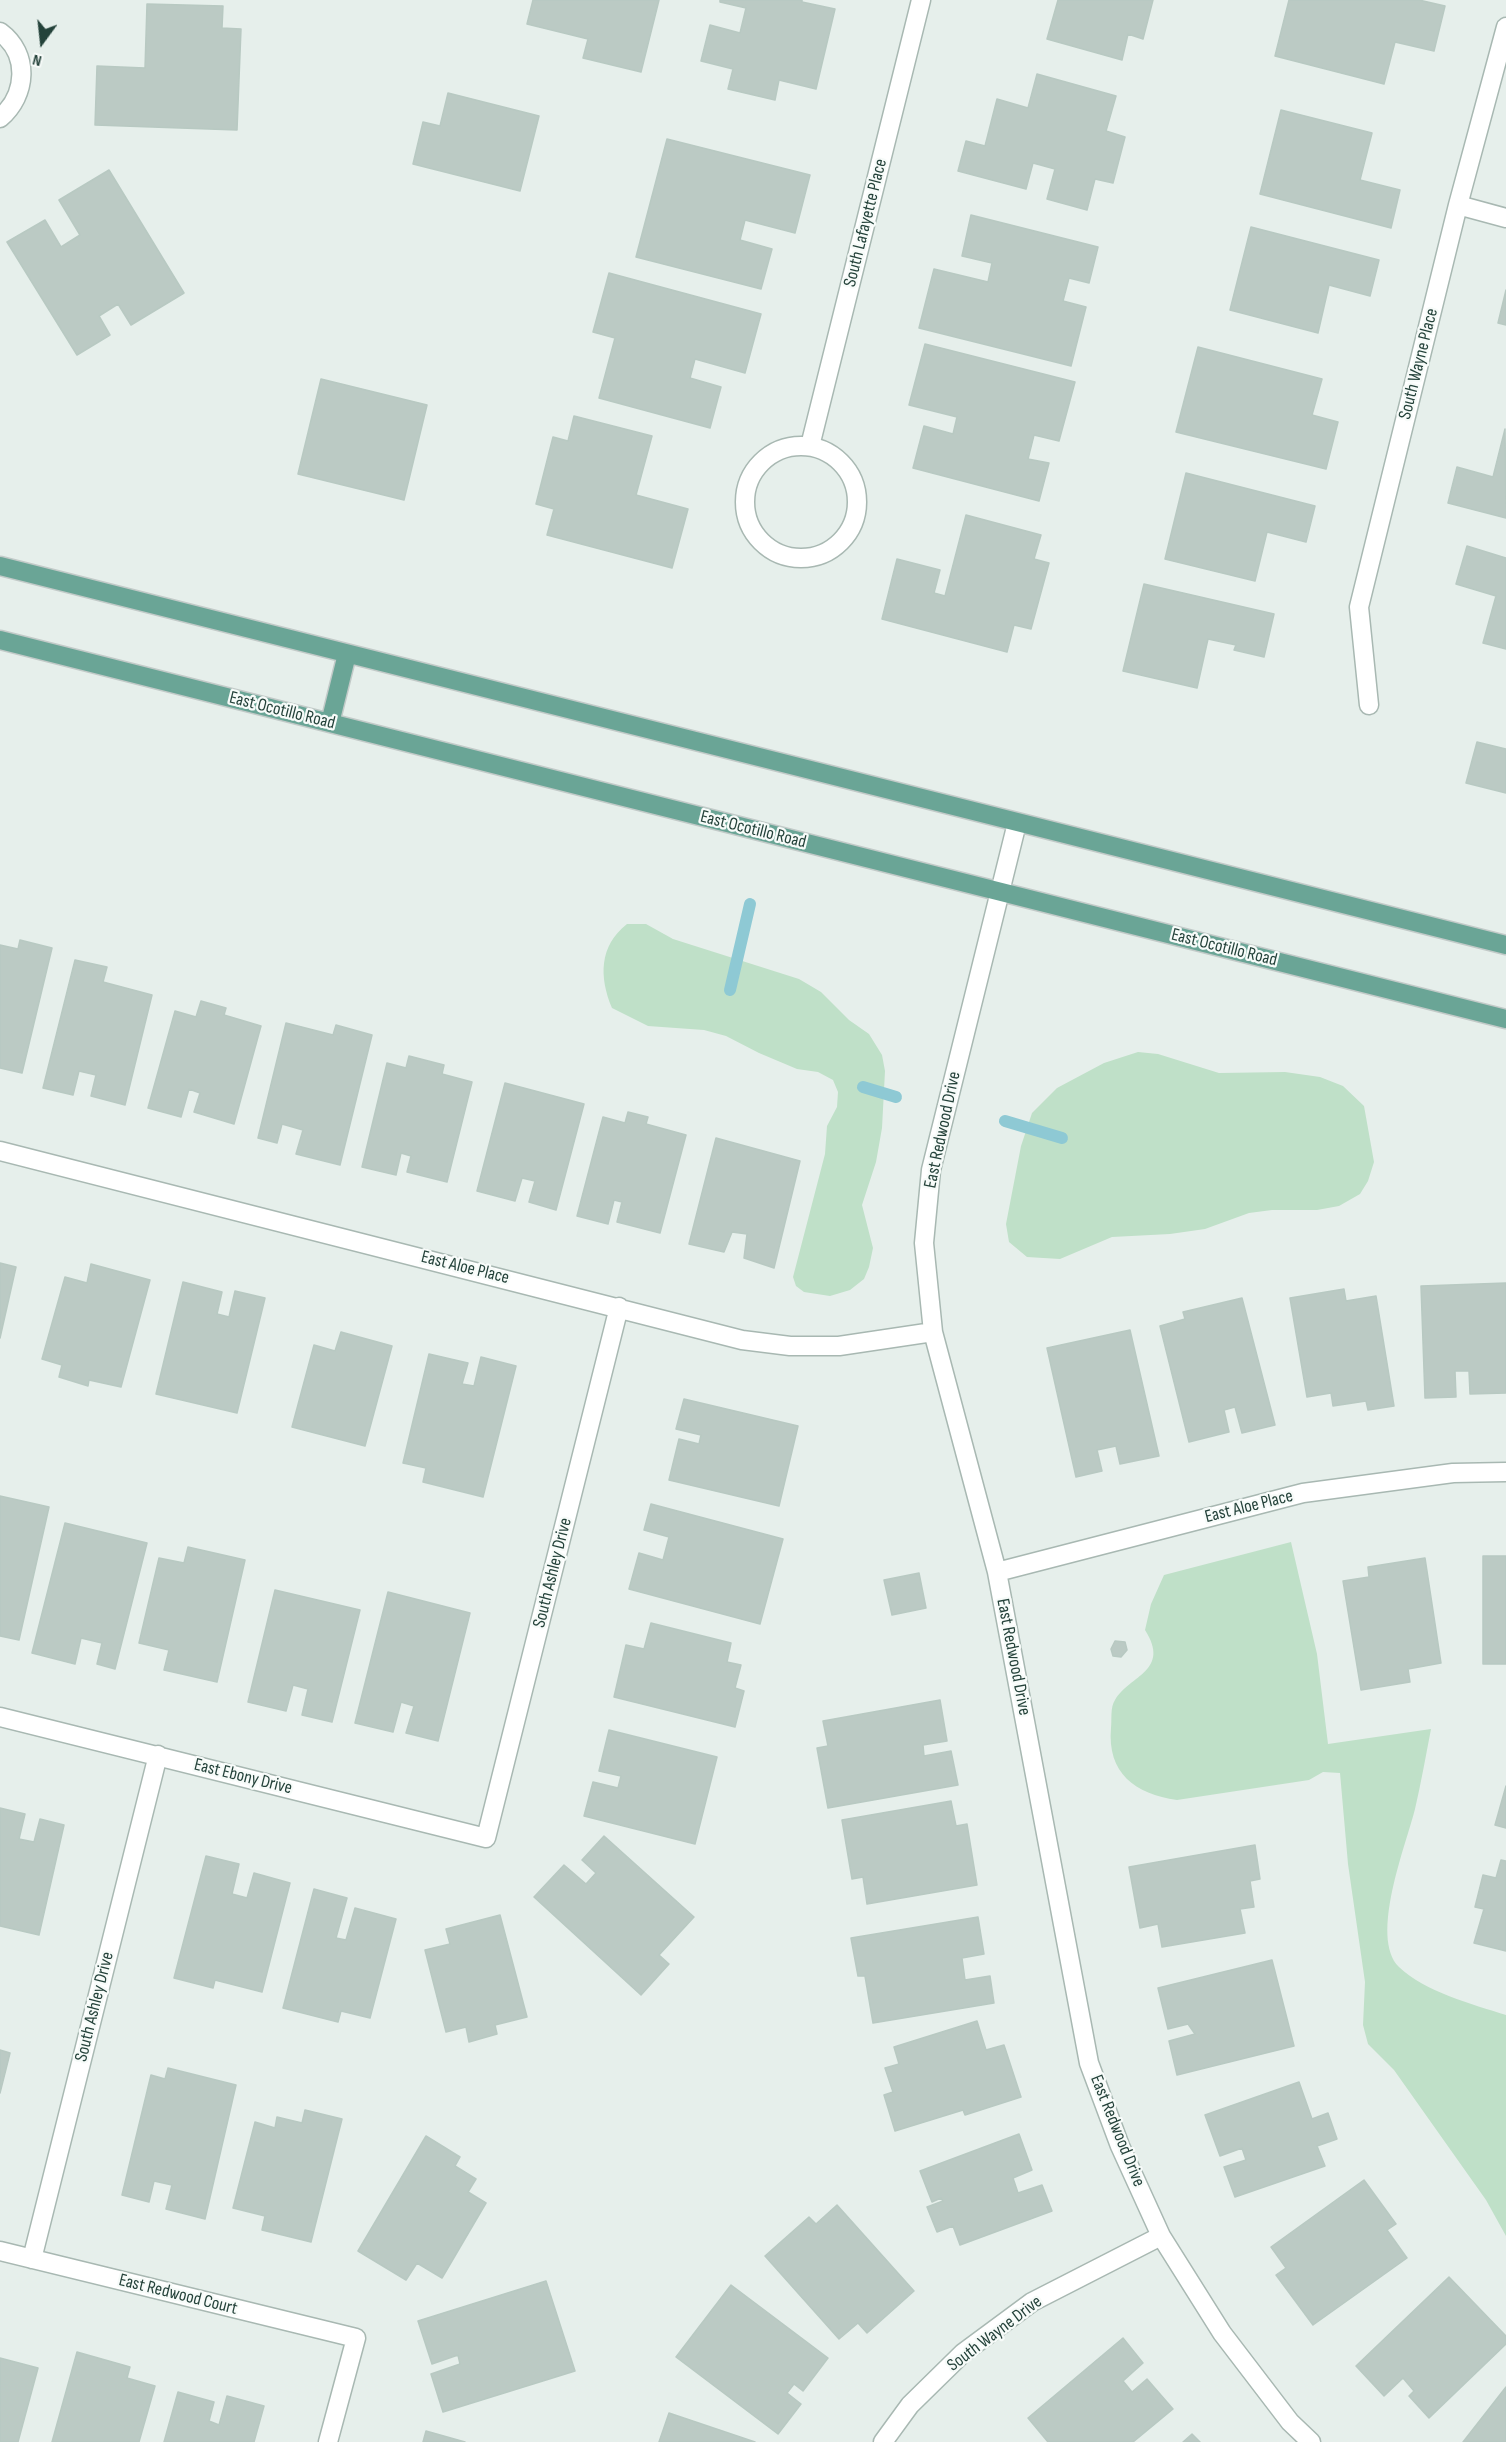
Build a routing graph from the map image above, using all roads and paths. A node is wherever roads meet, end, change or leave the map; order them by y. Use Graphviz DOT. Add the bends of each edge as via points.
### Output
graph roads {
  1 [pos="921,0"];
  2 [pos="1506,27"];
  3 [pos="0,32"];
  4 [pos="0,118"];
  5 [pos="1458,205"];
  6 [pos="1506,218"];
  7 [pos="810,446"];
  8 [pos="0,566"];
  9 [pos="0,640"];
  10 [pos="346,654"];
  11 [pos="1369,705"];
  12 [pos="330,723"];
  13 [pos="1017,823"];
  14 [pos="1001,892"];
  15 [pos="1506,945"];
  16 [pos="1506,1019"];
  17 [pos="0,1151"];
  18 [pos="619,1307"];
  19 [pos="933,1332"];
  20 [pos="1506,1472"];
  21 [pos="997,1572"];
  22 [pos="0,1717"];
  23 [pos="158,1755"];
  24 [pos="486,1838"];
  25 [pos="1161,2236"];
  26 [pos="0,2251"];
  27 [pos="32,2259"];
  28 [pos="328,2442"];
  29 [pos="883,2442"];
  30 [pos="1311,2442"];
  1 -- 7 [label="street, South Lafayette Place"];
  2 -- 5 [label="street, South Wayne Place"];
  3 -- 4 [label="street" via="18,53 22,70 14,104"];
  5 -- 6 [label="street"];
  5 -- 11 [label="street, South Wayne Place" via="1359,607"];
  7 -- 7 [label="street" via="791,446 773,452 748,478 744,496 745,515 752,532 765,545 798,559 834,548 848,534 855,517 857,498 853,480 843,464 828,452"];
  8 -- 10 [label="main road"];
  9 -- 12 [label="main road, East Ocotillo Road"];
  10 -- 12 [label="main road"];
  10 -- 13 [label="main road"];
  12 -- 14 [label="main road, East Ocotillo Road"];
  13 -- 14 [label="street, East Redwood Drive"];
  13 -- 15 [label="main road"];
  14 -- 16 [label="main road, East Ocotillo Road"];
  14 -- 19 [label="street, East Redwood Drive" via="931,1170 924,1243"];
  17 -- 18 [label="street, East Aloe Place"];
  18 -- 19 [label="street, East Aloe Place" via="742,1340 790,1346 839,1347"];
  18 -- 24 [label="street, South Ashley Drive"];
  19 -- 21 [label="street, East Redwood Drive"];
  20 -- 21 [label="street, East Aloe Place" via="1453,1473 1303,1493"];
  21 -- 25 [label="street, East Redwood Drive" via="1089,2063 1120,2146"];
  22 -- 23 [label="street, East Ebony Drive"];
  23 -- 24 [label="street, East Ebony Drive"];
  23 -- 27 [label="street, South Ashley Drive"];
  25 -- 29 [label="street, South Wayne Drive" via="1032,2302 963,2353 910,2405"];
  25 -- 30 [label="street, East Redwood Drive" via="1222,2333 1290,2422"];
  26 -- 27 [label="street, East Redwood Court"];
  27 -- 28 [label="street, East Redwood Court" via="356,2338"];
}
